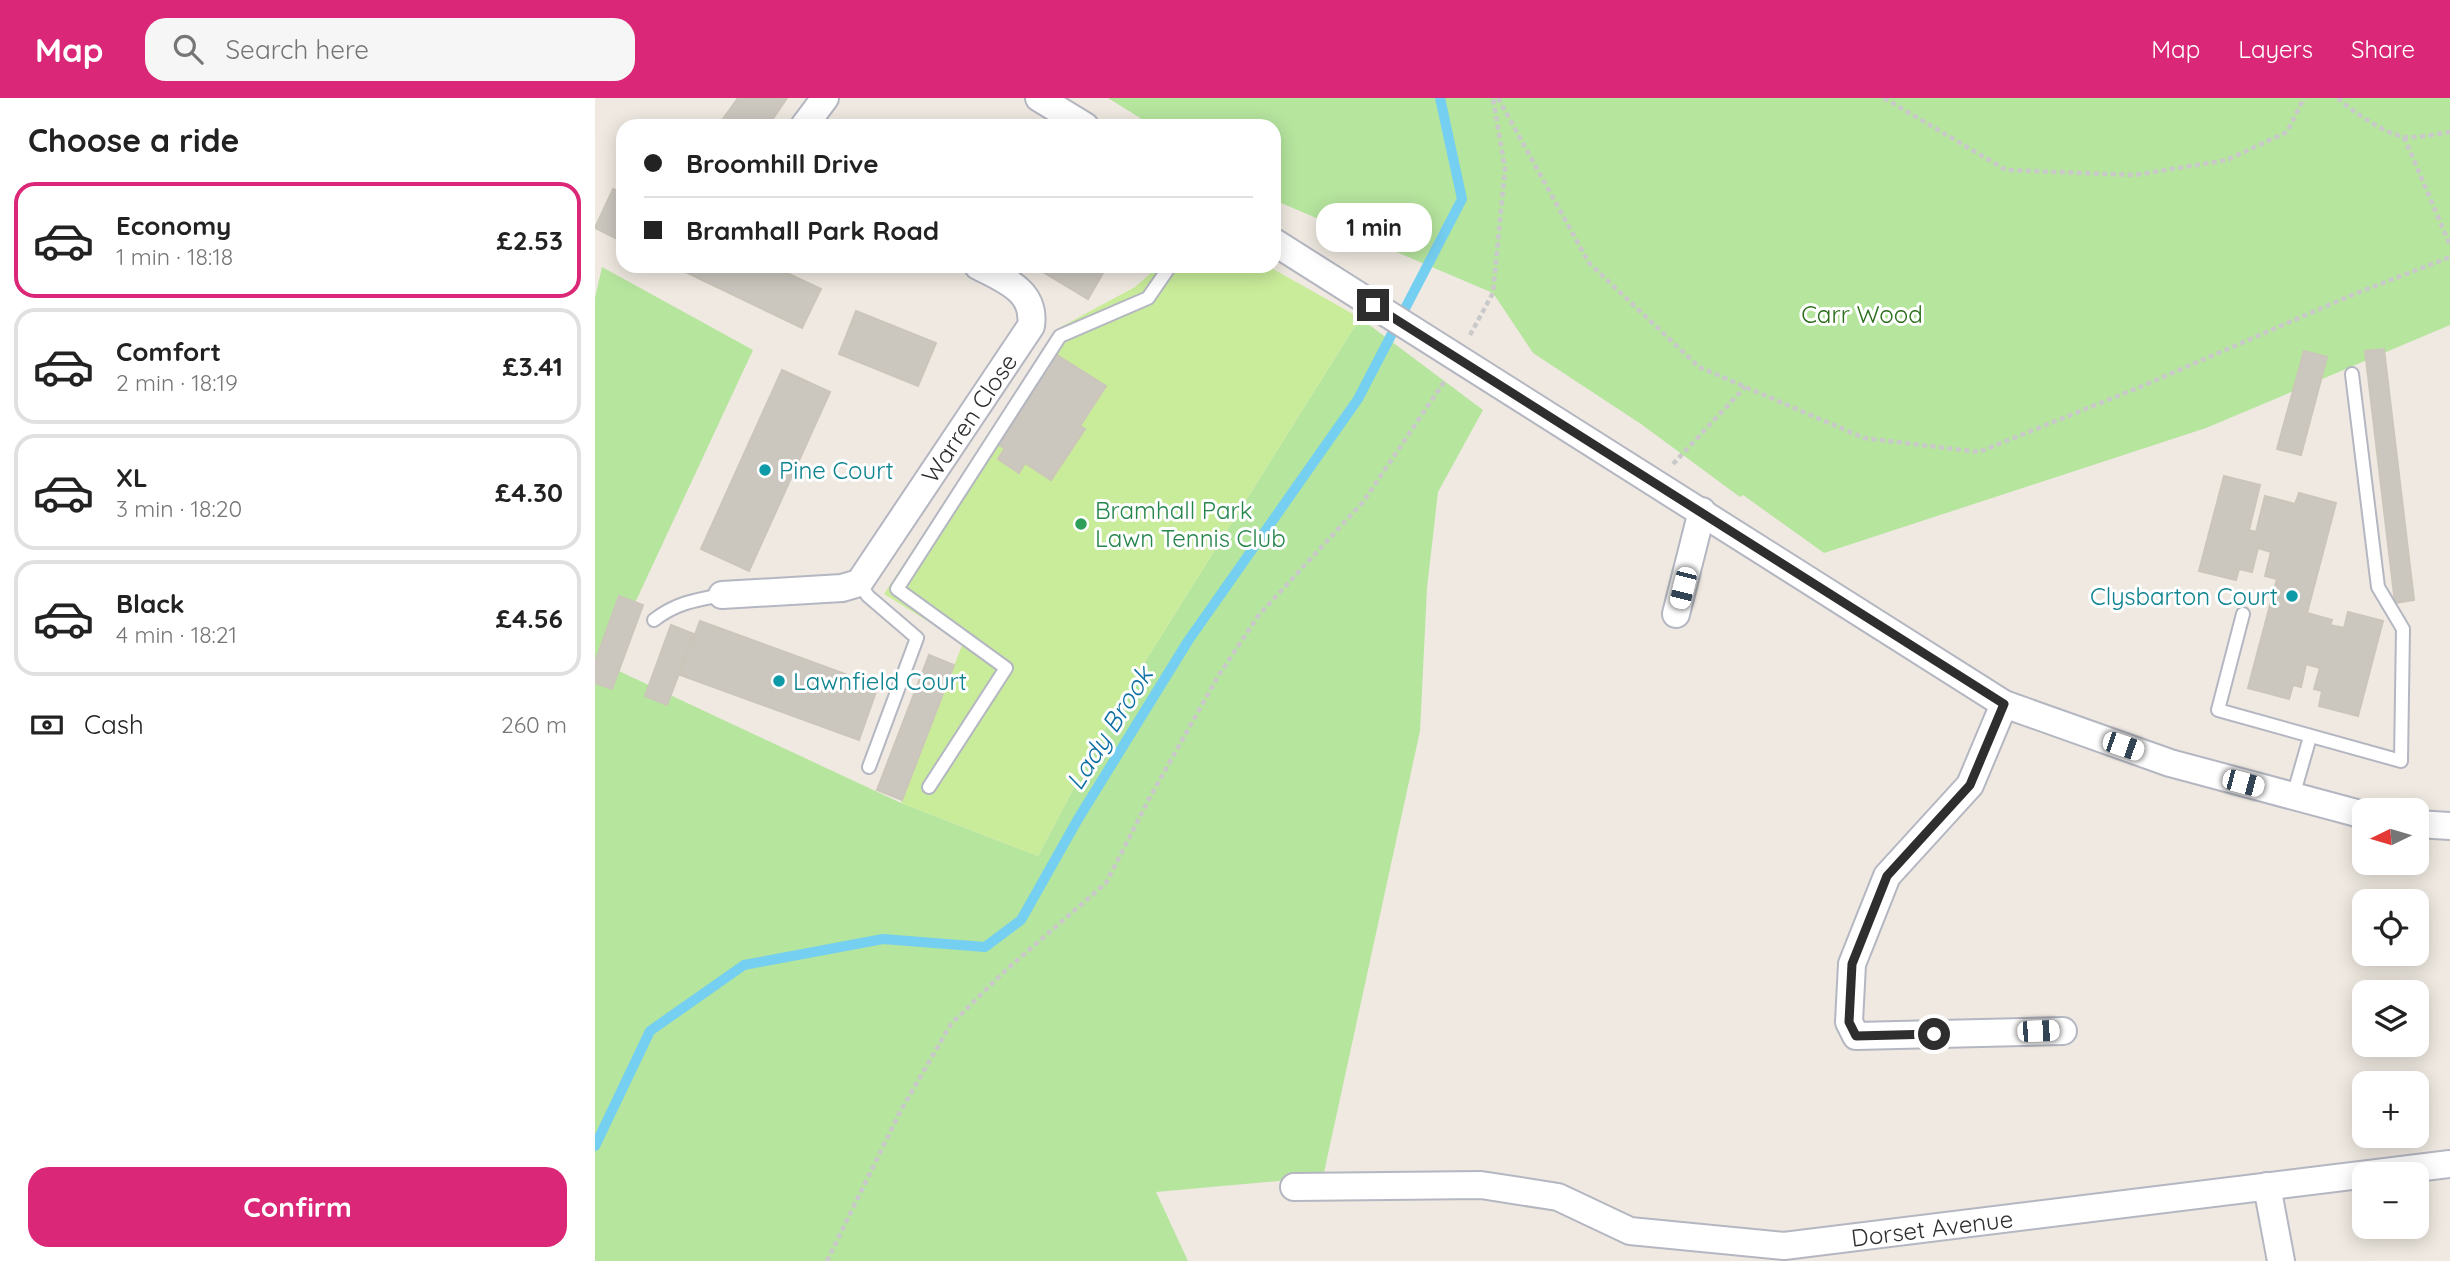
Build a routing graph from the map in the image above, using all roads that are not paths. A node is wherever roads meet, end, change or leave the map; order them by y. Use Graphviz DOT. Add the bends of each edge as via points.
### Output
graph roads {
  1 [pos="825,98"];
  2 [pos="1039,98"];
  3 [pos="809,119"];
  4 [pos="1074,119"];
  5 [pos="1281,247"];
  6 [pos="991,273"];
  7 [pos="1165,273"];
  8 [pos="2353,374"];
  9 [pos="1702,511"];
  10 [pos="859,583"];
  11 [pos="722,596"];
  12 [pos="1676,614"];
  13 [pos="2243,614"];
  14 [pos="654,620"];
  15 [pos="2004,704"];
  16 [pos="2310,737"];
  17 [pos="869,766"];
  18 [pos="929,787"];
  19 [pos="2293,796"];
  20 [pos="2352,812"];
  21 [pos="2429,825"];
  22 [pos="2450,826"];
  23 [pos="2063,1031"];
  24 [pos="2450,1164"];
  25 [pos="2267,1186"];
  26 [pos="1294,1187"];
  27 [pos="1785,1254"];
  28 [pos="2281,1261"];
  1 -- 3 [label="street"];
  2 -- 4 [label="street"];
  5 -- 9 [label="street"];
  6 -- 10 [label="street, Warren Close" via="1023,293 1033,314 1031,326"];
  7 -- 18 [label="lane" via="1148,298 1060,336 897,589 1006,668"];
  8 -- 16 [label="lane" via="2378,587 2403,629 2401,761"];
  9 -- 12 [label="street"];
  9 -- 15 [label="street"];
  10 -- 11 [label="street"];
  10 -- 17 [label="lane" via="917,638"];
  11 -- 14 [label="lane" via="683,602"];
  13 -- 16 [label="lane" via="2218,710"];
  15 -- 19 [label="street" via="2170,763"];
  15 -- 23 [label="street" via="1970,785 1887,876 1852,964 1849,1022 1856,1036"];
  16 -- 19 [label="lane"];
  19 -- 20 [label="street"];
  21 -- 22 [label="street"];
  24 -- 25 [label="street, Dorset Avenue"];
  25 -- 27 [label="street, Dorset Avenue"];
  25 -- 28 [label="street"];
  26 -- 27 [label="street, Dorset Avenue" via="1481,1185 1558,1197 1630,1231"];
}
